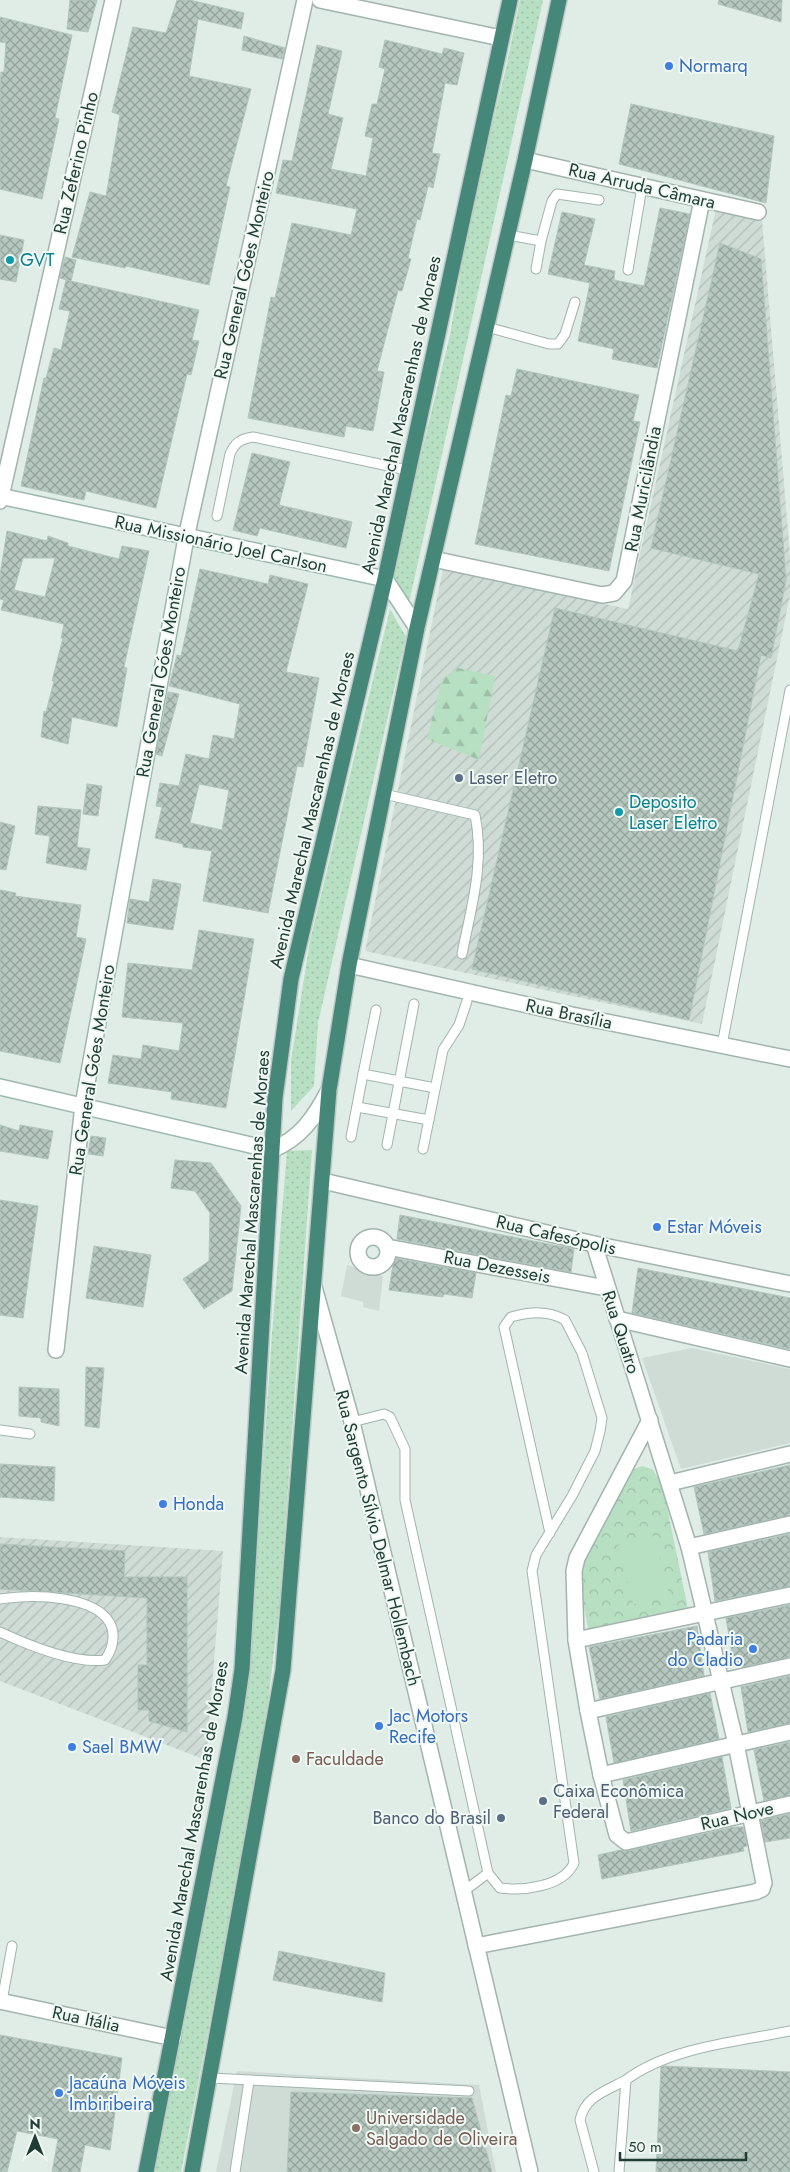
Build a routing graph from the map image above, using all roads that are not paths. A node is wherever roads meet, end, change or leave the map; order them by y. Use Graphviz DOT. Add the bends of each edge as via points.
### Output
graph roads {
  1 [pos="113,0"];
  2 [pos="305,0"];
  3 [pos="320,0"];
  4 [pos="510,0"];
  5 [pos="559,0"];
  6 [pos="501,38"];
  7 [pos="525,160"];
  8 [pos="642,187"];
  9 [pos="599,200"];
  10 [pos="702,200"];
  11 [pos="758,212"];
  12 [pos="508,234"];
  13 [pos="541,241"];
  14 [pos="536,269"];
  15 [pos="628,270"];
  16 [pos="575,302"];
  17 [pos="487,327"];
  18 [pos="407,470"];
  19 [pos="0,497"];
  20 [pos="217,516"];
  21 [pos="186,538"];
  22 [pos="433,559"];
  23 [pos="385,579"];
  24 [pos="417,628"];
  25 [pos="790,690"];
  26 [pos="384,794"];
  27 [pos="462,954"];
  28 [pos="349,965"];
  29 [pos="468,997"];
  30 [pos="414,1004"];
  31 [pos="376,1010"];
  32 [pos="722,1045"];
  33 [pos="790,1059"];
  34 [pos="363,1074"];
  35 [pos="399,1082"];
  36 [pos="0,1087"];
  37 [pos="435,1088"];
  38 [pos="329,1090"];
  39 [pos="82,1105"];
  40 [pos="357,1106"];
  41 [pos="394,1113"];
  42 [pos="429,1120"];
  43 [pos="351,1137"];
  44 [pos="387,1145"];
  45 [pos="423,1149"];
  46 [pos="272,1150"];
  47 [pos="323,1181"];
  48 [pos="594,1244"];
  49 [pos="387,1247"];
  50 [pos="790,1284"];
  51 [pos="313,1285"];
  52 [pos="606,1288"];
  53 [pos="617,1319"];
  54 [pos="56,1350"];
  55 [pos="790,1359"];
  56 [pos="650,1420"];
  57 [pos="352,1422"];
  58 [pos="0,1430"];
  59 [pos="30,1434"];
  60 [pos="790,1454"];
  61 [pos="670,1483"];
  62 [pos="790,1524"];
  63 [pos="550,1533"];
  64 [pos="689,1547"];
  65 [pos="790,1595"];
  66 [pos="0,1599"];
  67 [pos="706,1613"];
  68 [pos="0,1632"];
  69 [pos="576,1640"];
  70 [pos="790,1666"];
  71 [pos="722,1681"];
  72 [pos="588,1711"];
  73 [pos="790,1732"];
  74 [pos="736,1744"];
  75 [pos="601,1775"];
  76 [pos="790,1804"];
  77 [pos="750,1813"];
  78 [pos="488,1873"];
  79 [pos="463,1892"];
  80 [pos="12,1946"];
  81 [pos="476,1946"];
  82 [pos="1,2001"];
  83 [pos="790,2031"];
  84 [pos="173,2038"];
  85 [pos="210,2078"];
  86 [pos="626,2080"];
  87 [pos="249,2081"];
  88 [pos="468,2091"];
  89 [pos="146,2172"];
  90 [pos="192,2172"];
  91 [pos="235,2172"];
  92 [pos="530,2172"];
  93 [pos="594,2172"];
  94 [pos="619,2172"];
  1 -- 19 [label="street, Rua Zeferino Pinho"];
  2 -- 21 [label="street, Rua General Góes Monteiro"];
  3 -- 6 [label="street"];
  4 -- 6 [label="highway, Avenida Marechal Mascarenhas de Moraes"];
  5 -- 7 [label="highway"];
  6 -- 18 [label="highway, Avenida Marechal Mascarenhas de Moraes"];
  7 -- 8 [label="street, Rua Arruda Câmara"];
  7 -- 12 [label="highway"];
  8 -- 10 [label="street, Rua Arruda Câmara"];
  8 -- 15 [label="lane"];
  9 -- 13 [label="lane" via="557,194"];
  10 -- 11 [label="street, Rua Arruda Câmara"];
  10 -- 22 [label="street, Rua Muricilândia" via="624,581 614,593 602,595"];
  12 -- 13 [label="lane"];
  12 -- 17 [label="highway"];
  13 -- 14 [label="lane"];
  16 -- 17 [label="lane" via="565,334 558,344"];
  17 -- 22 [label="highway"];
  18 -- 20 [label="lane" via="253,437 242,439 230,454"];
  18 -- 23 [label="highway, Avenida Marechal Mascarenhas de Moraes"];
  19 -- 21 [label="street, Rua Missionário Joel Carlson"];
  21 -- 23 [label="street, Rua Missionário Joel Carlson"];
  21 -- 39 [label="street, Rua General Góes Monteiro"];
  22 -- 24 [label="highway"];
  23 -- 24 [label="street"];
  23 -- 46 [label="highway, Avenida Marechal Mascarenhas de Moraes" via="291,979 275,1098"];
  24 -- 26 [label="highway"];
  25 -- 32 [label="lane"];
  26 -- 27 [label="lane" via="475,816 480,866"];
  26 -- 28 [label="highway"];
  28 -- 29 [label="street, Rua Brasília"];
  28 -- 38 [label="highway"];
  29 -- 32 [label="street, Rua Brasília"];
  29 -- 37 [label="lane" via="459,1024 443,1050"];
  30 -- 35 [label="lane"];
  31 -- 34 [label="lane"];
  32 -- 33 [label="street, Rua Brasília"];
  34 -- 35 [label="lane"];
  34 -- 40 [label="lane"];
  35 -- 37 [label="lane"];
  35 -- 41 [label="lane"];
  36 -- 39 [label="street"];
  37 -- 42 [label="lane"];
  38 -- 46 [label="street" via="316,1115 300,1134"];
  38 -- 47 [label="highway"];
  39 -- 46 [label="street"];
  39 -- 54 [label="street, Rua General Góes Monteiro"];
  40 -- 41 [label="lane"];
  40 -- 43 [label="lane"];
  41 -- 42 [label="lane"];
  41 -- 44 [label="lane"];
  42 -- 45 [label="lane"];
  46 -- 84 [label="highway, Avenida Marechal Mascarenhas de Moraes" via="242,1669"];
  47 -- 48 [label="street, Rua Cafesópolis"];
  47 -- 51 [label="highway"];
  48 -- 50 [label="street, Rua Cafesópolis"];
  48 -- 52 [label="street, Rua Quatro"];
  49 -- 52 [label="street, Rua Dezesseis"];
  51 -- 57 [label="street, Rua Sargento Sílvio Delmar Hollembach"];
  51 -- 85 [label="highway" via="283,1670"];
  52 -- 53 [label="street, Rua Quatro"];
  53 -- 55 [label="street"];
  53 -- 56 [label="street, Rua Quatro"];
  56 -- 61 [label="street, Rua Quatro"];
  56 -- 69 [label="street" via="577,1558 574,1571"];
  57 -- 78 [label="lane" via="384,1414 390,1417 405,1449 405,1500"];
  57 -- 79 [label="street, Rua Sargento Sílvio Delmar Hollembach"];
  58 -- 59 [label="lane"];
  60 -- 61 [label="street"];
  61 -- 64 [label="street, Rua Quatro"];
  62 -- 64 [label="street"];
  63 -- 63 [label="lane" via="595,1451 602,1418 582,1353 565,1320 546,1313 527,1313 511,1317 504,1327"];
  63 -- 78 [label="lane" via="536,1555 532,1571 574,1863 570,1871 547,1884 514,1890 500,1888"];
  64 -- 67 [label="street, Rua Quatro"];
  65 -- 67 [label="street"];
  66 -- 68 [label="lane" via="44,1596 97,1608 109,1619 114,1634 112,1651 105,1660 93,1662 72,1658"];
  67 -- 69 [label="street"];
  67 -- 71 [label="street, Rua Quatro"];
  69 -- 72 [label="street"];
  70 -- 71 [label="street"];
  71 -- 72 [label="street"];
  71 -- 74 [label="street, Rua Quatro"];
  72 -- 75 [label="street"];
  73 -- 74 [label="street"];
  74 -- 75 [label="street"];
  74 -- 77 [label="street, Rua Quatro"];
  75 -- 77 [label="street, Rua Nove" via="617,1835 626,1842"];
  76 -- 77 [label="street, Rua Nove"];
  77 -- 81 [label="street, Rua Quatro" via="762,1889"];
  78 -- 79 [label="lane"];
  79 -- 81 [label="street, Rua Sargento Sílvio Delmar Hollembach"];
  80 -- 82 [label="lane"];
  81 -- 92 [label="street, Rua Sargento Sílvio Delmar Hollembach"];
  82 -- 84 [label="street, Rua Itália"];
  83 -- 86 [label="lane" via="678,2055 656,2062"];
  84 -- 89 [label="highway, Avenida Marechal Mascarenhas de Moraes"];
  85 -- 87 [label="lane"];
  85 -- 90 [label="highway"];
  86 -- 93 [label="lane" via="588,2100 582,2112 580,2120"];
  86 -- 94 [label="lane"];
  87 -- 88 [label="lane"];
  87 -- 91 [label="lane"];
}
